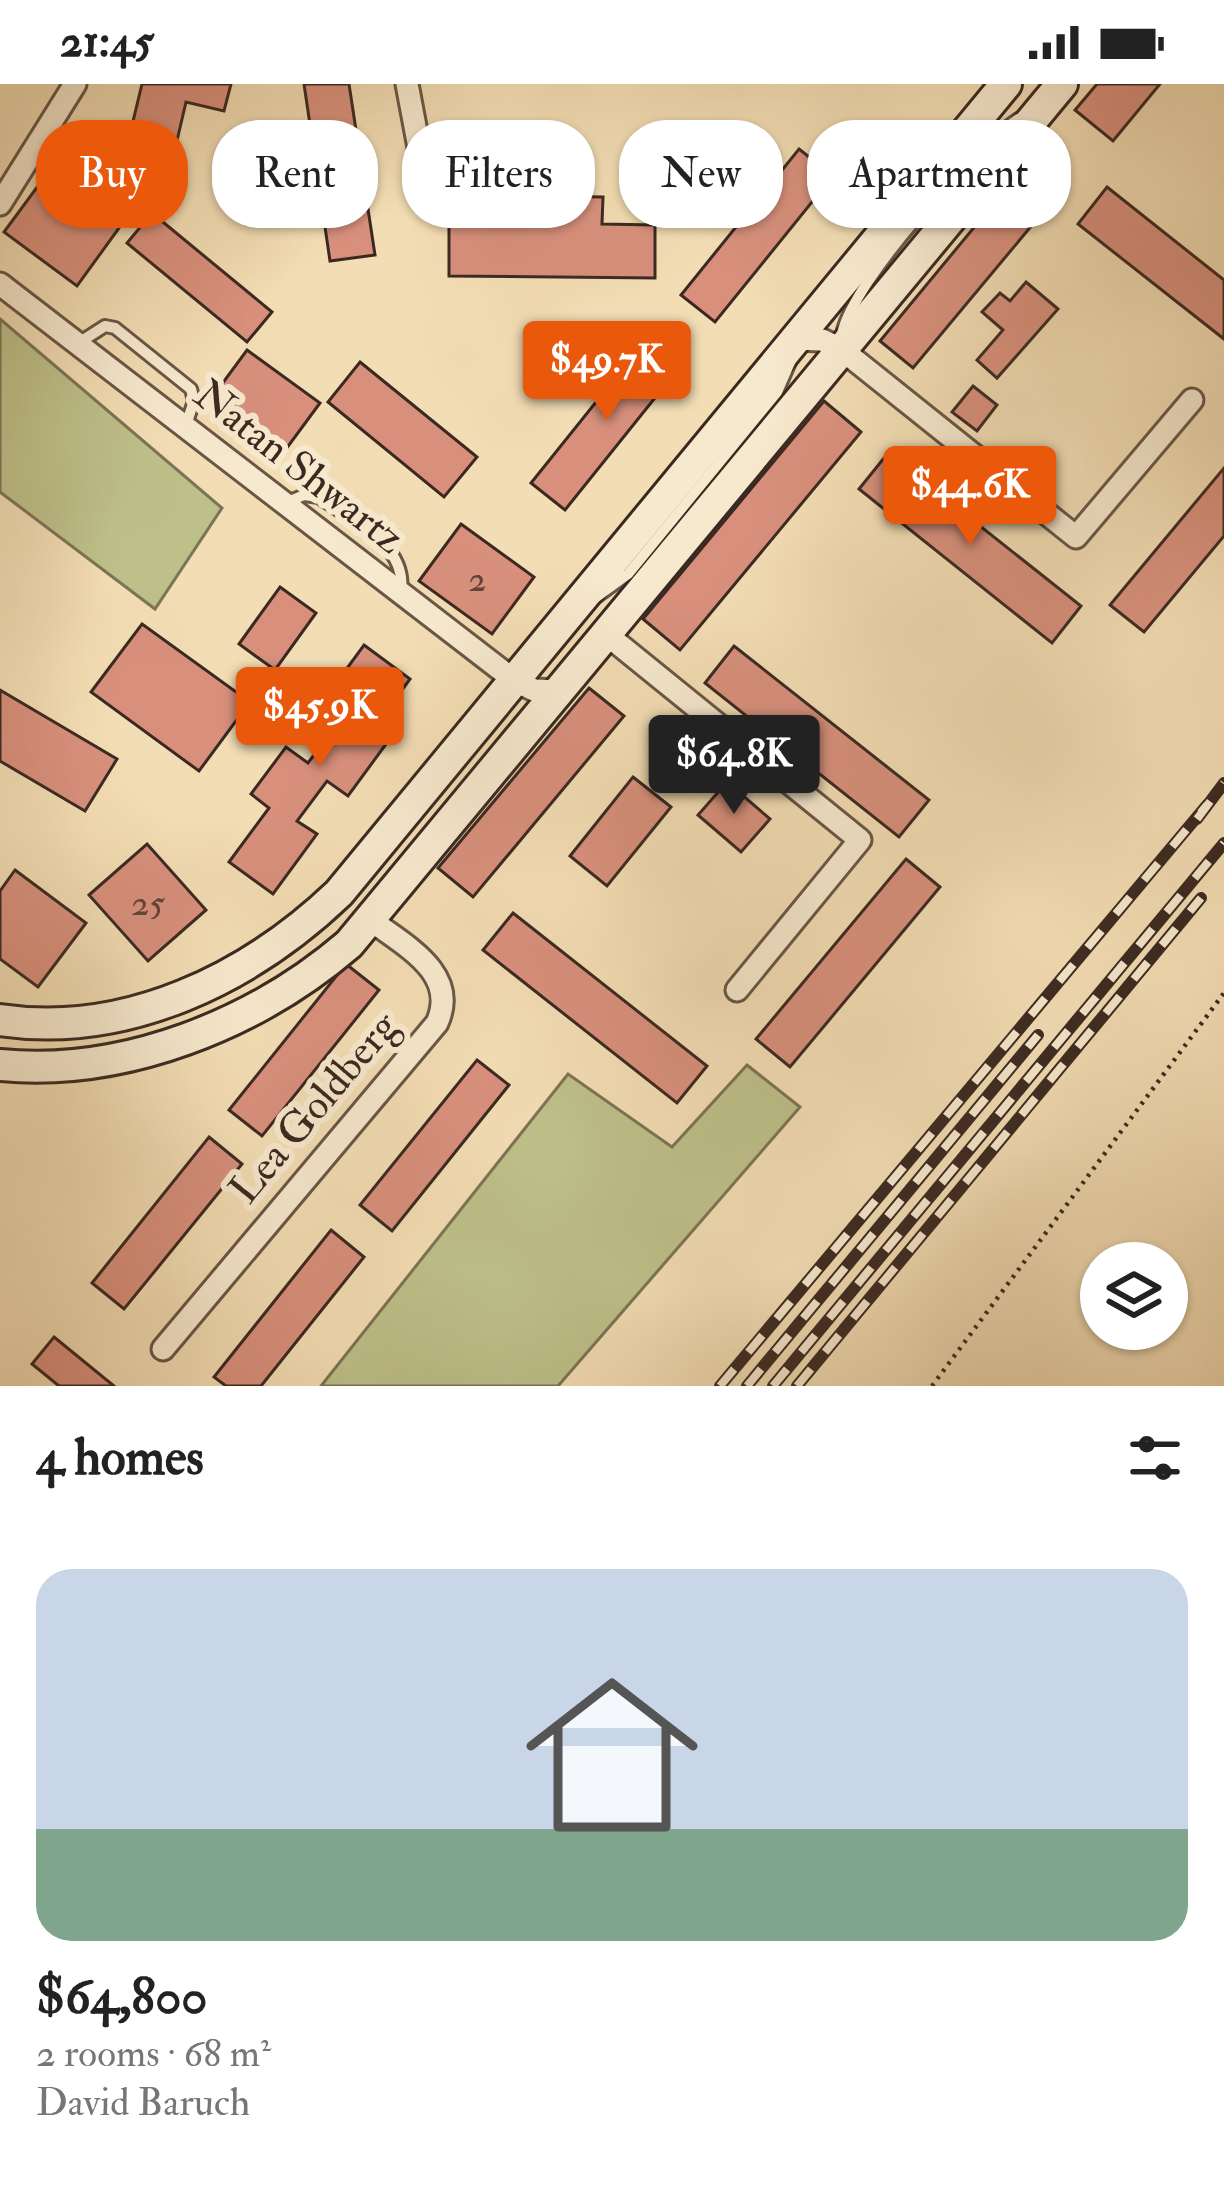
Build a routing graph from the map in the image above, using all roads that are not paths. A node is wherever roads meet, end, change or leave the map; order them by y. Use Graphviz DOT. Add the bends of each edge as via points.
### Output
graph roads {
  1 [pos="75,84"];
  2 [pos="407,84"];
  3 [pos="1006,84"];
  4 [pos="1055,92"];
  5 [pos="414,120"];
  6 [pos="0,204"];
  7 [pos="0,284"];
  8 [pos="793,339"];
  9 [pos="76,344"];
  10 [pos="842,349"];
  11 [pos="1192,400"];
  12 [pos="185,428"];
  13 [pos="606,634"];
  14 [pos="514,680"];
  15 [pos="560,691"];
  16 [pos="371,921"];
  17 [pos="737,989"];
  18 [pos="0,1020"];
  19 [pos="0,1065"];
  20 [pos="163,1348"];
  1 -- 6 [label="street"];
  2 -- 5 [label="street"];
  3 -- 8 [label="main road"];
  4 -- 10 [label="main road"];
  7 -- 9 [label="street, Natan Shwartz"];
  8 -- 10 [label="street"];
  8 -- 14 [label="main road"];
  9 -- 12 [label="street, Natan Shwartz"];
  9 -- 12 [label="lane" via="115,328 191,389"];
  10 -- 11 [label="street" via="1076,537"];
  10 -- 13 [label="main road"];
  12 -- 14 [label="street, Natan Shwartz"];
  13 -- 15 [label="main road"];
  13 -- 17 [label="street" via="860,840"];
  14 -- 15 [label="street, Natan Shwartz"];
  14 -- 18 [label="main road" via="339,893 259,959 154,1006 66,1021"];
  15 -- 16 [label="main road"];
  16 -- 19 [label="main road" via="284,993 196,1035 97,1059"];
  16 -- 20 [label="street, Lea Goldberg" via="442,982 446,1003 437,1023"];
}
